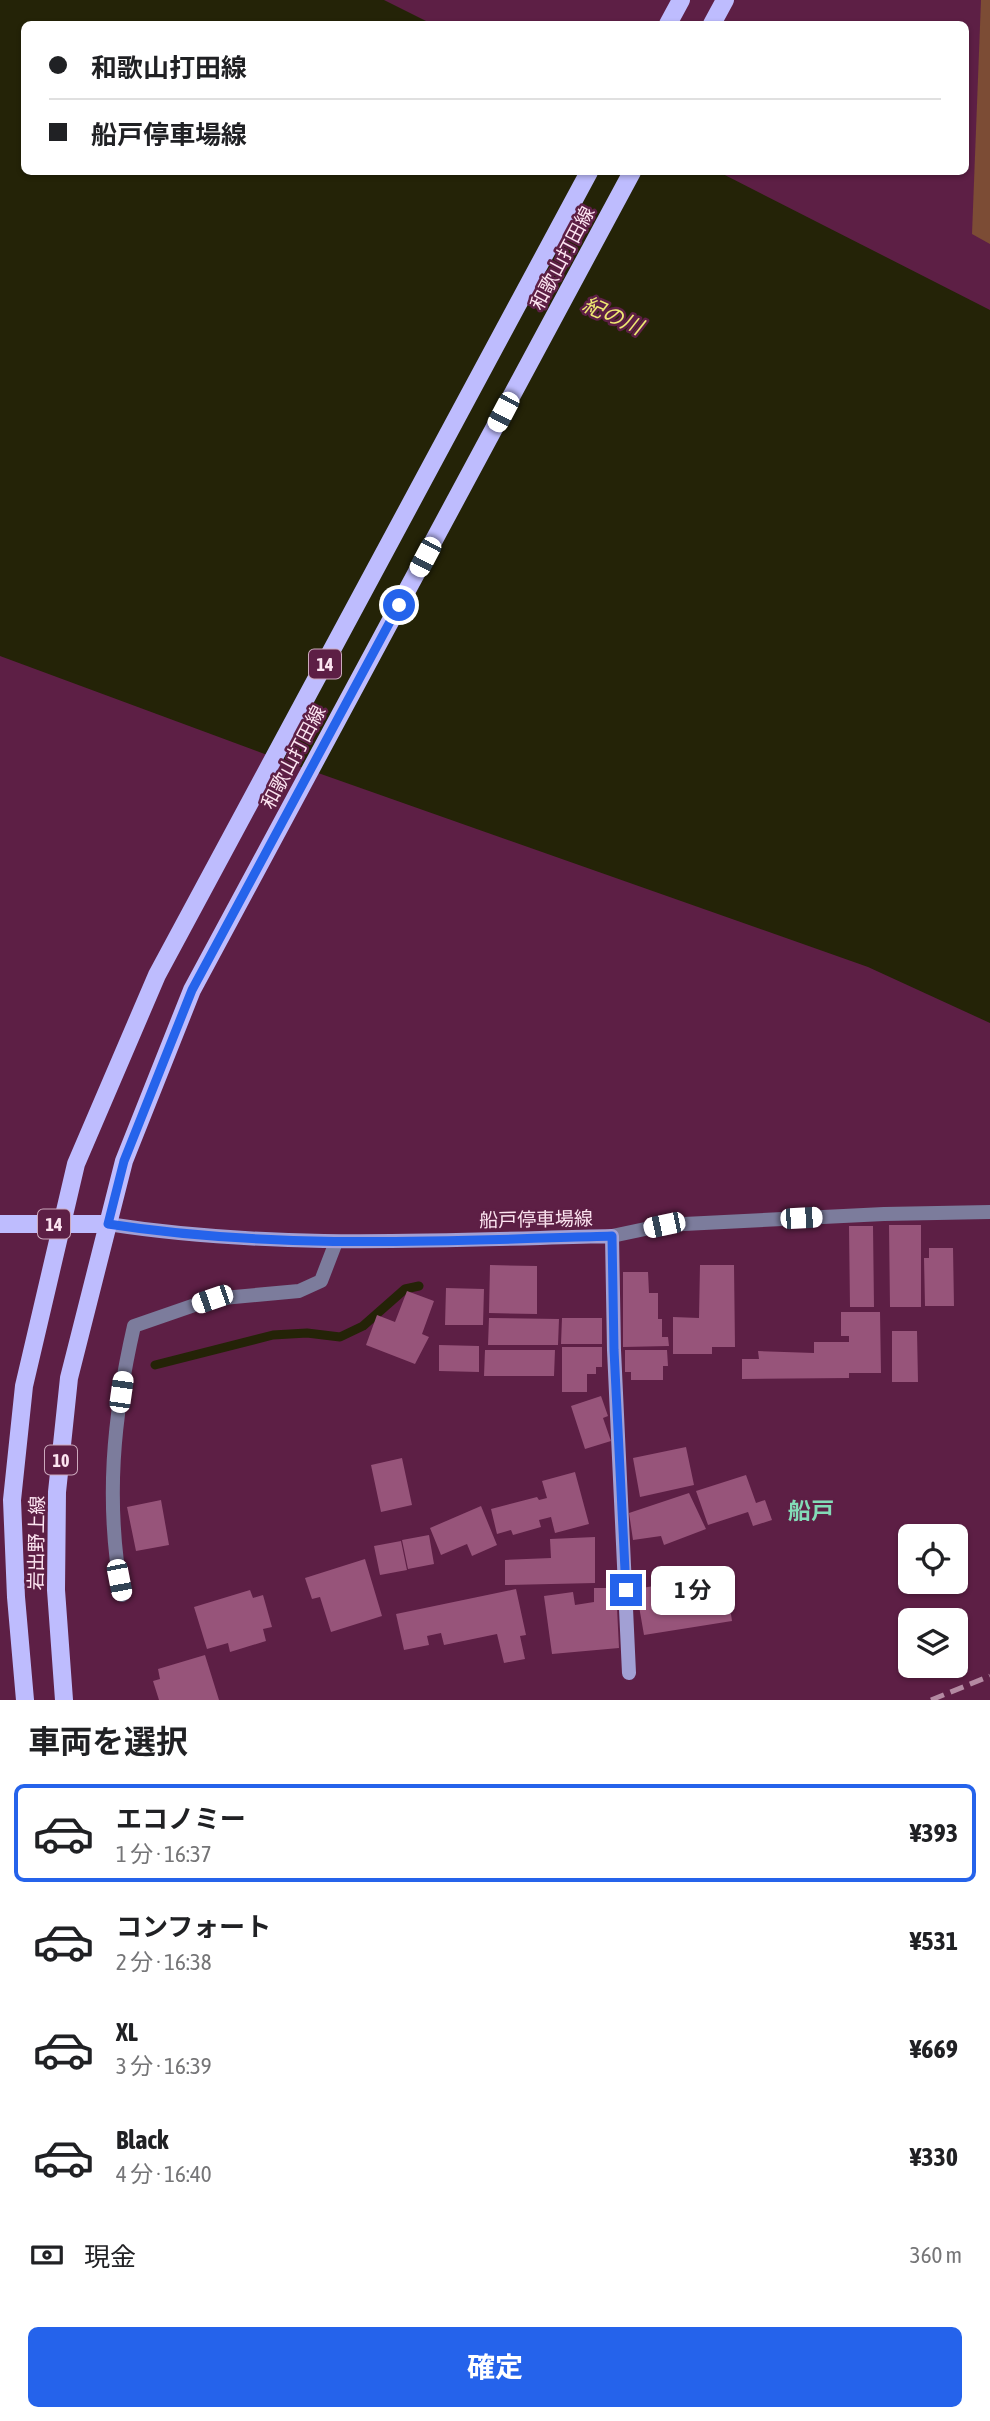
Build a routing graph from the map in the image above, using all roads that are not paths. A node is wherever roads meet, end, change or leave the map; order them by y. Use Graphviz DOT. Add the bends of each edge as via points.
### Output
graph roads {
  1 [pos="681,0"];
  2 [pos="725,0"];
  3 [pos="670,21"];
  4 [pos="714,21"];
  5 [pos="587,175"];
  6 [pos="630,175"];
  7 [pos="990,1212"];
  8 [pos="0,1224"];
  9 [pos="60,1224"];
  10 [pos="108,1224"];
  11 [pos="612,1236"];
  12 [pos="336,1242"];
  13 [pos="122,1595"];
  14 [pos="629,1673"];
  15 [pos="25,1700"];
  16 [pos="64,1700"];
  1 -- 3 [label="main road"];
  2 -- 4 [label="main road"];
  5 -- 9 [label="main road, 和歌山打田線 / 14" via="157,975 76,1164"];
  6 -- 10 [label="main road, 和歌山打田線 / 14" via="192,990 124,1161"];
  7 -- 11 [label="street" via="664,1225"];
  8 -- 9 [label="main road, 14"];
  9 -- 10 [label="main road, 14"];
  9 -- 15 [label="main road, 岩出野上線 / 10" via="24,1386 12,1500"];
  10 -- 12 [label="main road, 船戸停車場線" via="181,1235"];
  10 -- 16 [label="main road, 岩出野上線 / 10" via="69,1378 57,1492 56,1590"];
  11 -- 12 [label="main road, 船戸停車場線"];
  11 -- 14 [label="main road, 船戸停車場線"];
  12 -- 13 [label="street" via="321,1281 299,1292 212,1299 134,1326 111,1466"];
}
